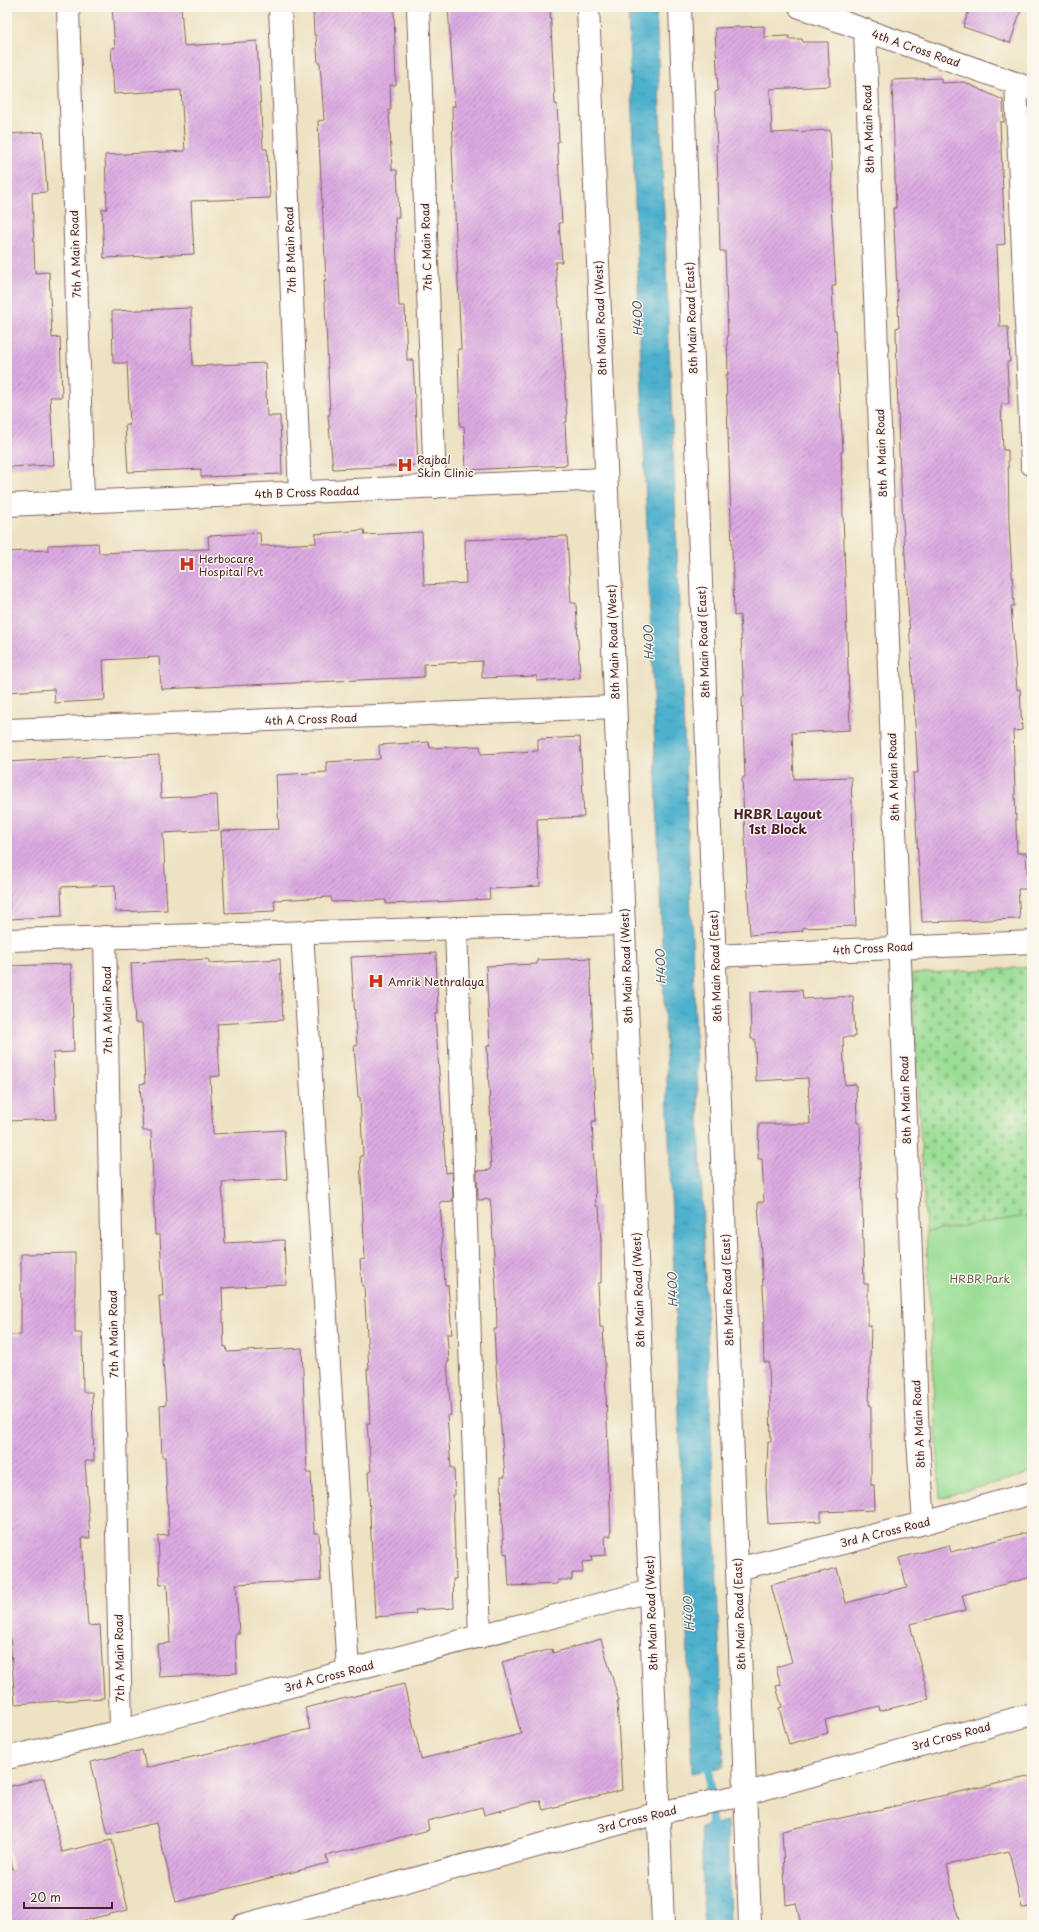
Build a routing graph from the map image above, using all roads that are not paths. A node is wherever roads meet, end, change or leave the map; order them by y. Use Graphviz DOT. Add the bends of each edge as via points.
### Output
graph roads {
  1 [pos="68,7"];
  2 [pos="280,7"];
  3 [pos="418,7"];
  4 [pos="588,7"];
  5 [pos="680,7"];
  6 [pos="800,7"];
  7 [pos="865,30"];
  8 [pos="1024,86"];
  9 [pos="1032,465"];
  10 [pos="606,479"];
  11 [pos="435,487"];
  12 [pos="300,492"];
  13 [pos="83,502"];
  14 [pos="7,505"];
  15 [pos="615,707"];
  16 [pos="7,730"];
  17 [pos="624,924"];
  18 [pos="456,928"];
  19 [pos="302,932"];
  20 [pos="105,937"];
  21 [pos="7,940"];
  22 [pos="1032,942"];
  23 [pos="899,947"];
  24 [pos="714,956"];
  25 [pos="1032,1493"];
  26 [pos="924,1523"];
  27 [pos="737,1569"];
  28 [pos="650,1592"];
  29 [pos="480,1637"];
  30 [pos="348,1672"];
  31 [pos="1032,1714"];
  32 [pos="121,1731"];
  33 [pos="7,1758"];
  34 [pos="740,1795"];
  35 [pos="659,1813"];
  36 [pos="243,1925"];
  37 [pos="663,1925"];
  38 [pos="750,1925"];
  1 -- 13 [label="street, 7th A Main Road"];
  2 -- 12 [label="street, 7th B Main Road"];
  3 -- 11 [label="street, 7th C Main Road"];
  4 -- 10 [label="street, 8th Main Road (West)"];
  5 -- 24 [label="street, 8th Main Road (East)"];
  6 -- 7 [label="street, 4th A Cross Road"];
  7 -- 8 [label="street, 4th A Cross Road"];
  7 -- 23 [label="street, 8th A Main Road"];
  8 -- 9 [label="street"];
  10 -- 11 [label="street, 4th B Cross Roadad"];
  10 -- 15 [label="street, 8th Main Road (West)"];
  11 -- 12 [label="street, 4th B Cross Roadad"];
  12 -- 13 [label="street, 4th B Cross Roadad"];
  13 -- 14 [label="street, 4th B Cross Roadad"];
  15 -- 16 [label="street, 4th A Cross Road"];
  15 -- 17 [label="street, 8th Main Road (West)"];
  17 -- 18 [label="street"];
  17 -- 28 [label="street, 8th Main Road (West)"];
  18 -- 19 [label="street"];
  18 -- 29 [label="street"];
  19 -- 20 [label="street"];
  19 -- 30 [label="street"];
  20 -- 21 [label="street"];
  20 -- 32 [label="street, 7th A Main Road"];
  22 -- 23 [label="street, 4th Cross Road"];
  23 -- 24 [label="street, 4th Cross Road"];
  23 -- 26 [label="street, 8th A Main Road" via="918,1441"];
  24 -- 27 [label="street, 8th Main Road (East)"];
  25 -- 26 [label="street, 3rd A Cross Road"];
  26 -- 27 [label="street, 3rd A Cross Road"];
  27 -- 34 [label="street, 8th Main Road (East)"];
  28 -- 29 [label="street, 3rd A Cross Road"];
  28 -- 35 [label="street, 8th Main Road (West)"];
  29 -- 30 [label="street, 3rd A Cross Road"];
  30 -- 32 [label="street, 3rd A Cross Road"];
  31 -- 34 [label="street, 3rd Cross Road"];
  32 -- 33 [label="street, 3rd A Cross Road"];
  34 -- 35 [label="street, 3rd Cross Road"];
  34 -- 38 [label="street, 8th Main Road (East)"];
  35 -- 36 [label="street, 3rd Cross Road"];
  35 -- 37 [label="street, 8th Main Road (West)"];
}
